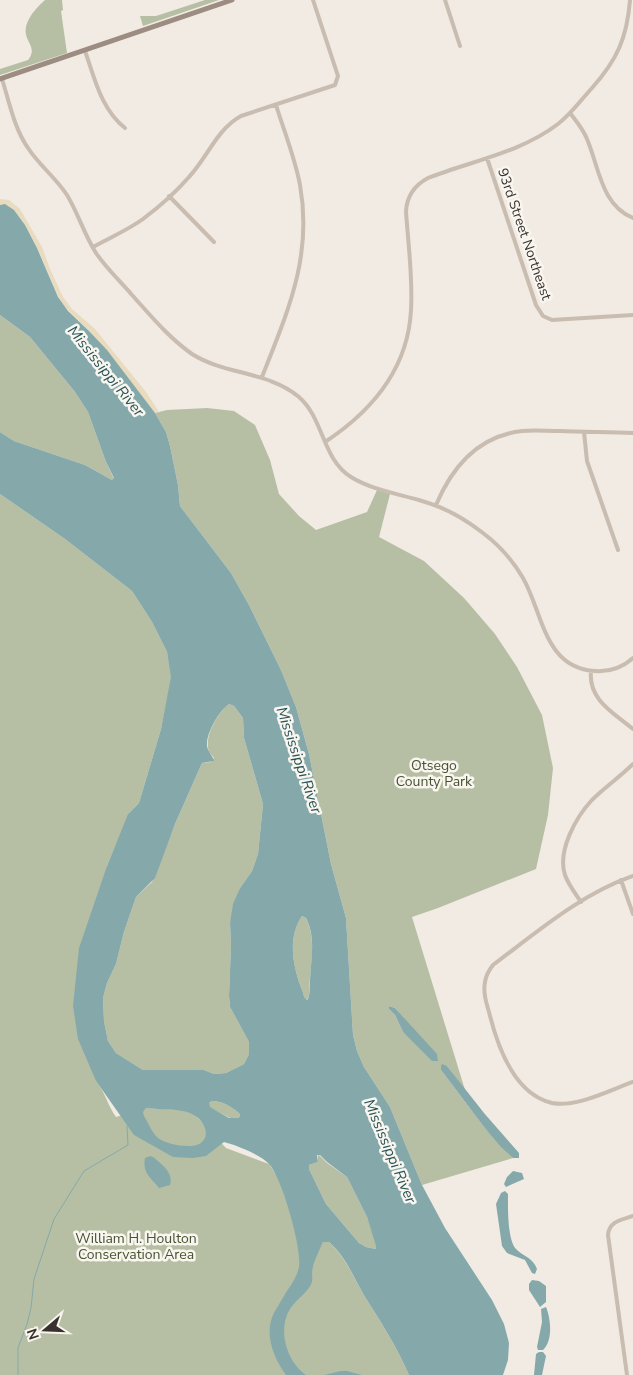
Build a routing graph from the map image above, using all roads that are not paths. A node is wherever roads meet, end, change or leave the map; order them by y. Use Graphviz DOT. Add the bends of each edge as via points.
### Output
graph roads {
  1 [pos="232,0"];
  2 [pos="313,0"];
  3 [pos="445,0"];
  4 [pos="630,0"];
  5 [pos="460,46"];
  6 [pos="85,51"];
  7 [pos="1,79"];
  8 [pos="276,105"];
  9 [pos="570,113"];
  10 [pos="125,128"];
  11 [pos="487,158"];
  12 [pos="169,196"];
  13 [pos="633,218"];
  14 [pos="214,242"];
  15 [pos="93,247"];
  16 [pos="633,315"];
  17 [pos="262,377"];
  18 [pos="584,432"];
  19 [pos="633,433"];
  20 [pos="325,442"];
  21 [pos="436,505"];
  22 [pos="618,550"];
  23 [pos="633,658"];
  24 [pos="592,671"];
  25 [pos="633,729"];
  26 [pos="633,764"];
  27 [pos="633,876"];
  28 [pos="621,880"];
  29 [pos="581,902"];
  30 [pos="633,914"];
  31 [pos="633,1082"];
  32 [pos="633,1216"];
  33 [pos="627,1375"];
  1 -- 6 [label="main road"];
  2 -- 8 [label="street" via="338,76 337,84"];
  3 -- 5 [label="street"];
  4 -- 9 [label="street" via="626,31 618,52"];
  6 -- 7 [label="main road"];
  6 -- 10 [label="street" via="105,104"];
  7 -- 15 [label="street" via="24,142 65,192"];
  8 -- 12 [label="street" via="233,121 198,167"];
  8 -- 17 [label="street" via="298,176 303,229 296,289"];
  9 -- 11 [label="street" via="536,138"];
  9 -- 13 [label="street" via="587,139 609,198 619,210"];
  11 -- 16 [label="street, 93rd Street Northeast" via="536,306 543,316 558,320"];
  11 -- 20 [label="street" via="428,178 408,197 411,310 405,344 373,403"];
  12 -- 14 [label="street"];
  12 -- 15 [label="street" via="142,220"];
  15 -- 17 [label="street" via="161,327 186,350 217,366"];
  17 -- 20 [label="street" via="301,399 309,408"];
  18 -- 19 [label="street"];
  18 -- 21 [label="street" via="519,432 492,440 473,451 455,469"];
  18 -- 22 [label="street" via="587,461"];
  20 -- 21 [label="street" via="337,465 357,481"];
  21 -- 24 [label="street" via="468,522 497,544 524,580 552,646 566,662"];
  23 -- 24 [label="street" via="612,670"];
  24 -- 25 [label="street" via="590,683 596,696"];
  26 -- 29 [label="street" via="594,798 582,812 566,842 562,861 565,875"];
  27 -- 28 [label="street"];
  28 -- 29 [label="street"];
  28 -- 30 [label="street"];
  29 -- 31 [label="street" via="493,965 487,974 485,997 499,1047 530,1093 557,1104 572,1103"];
  32 -- 33 [label="street" via="610,1226 608,1235"];
}
